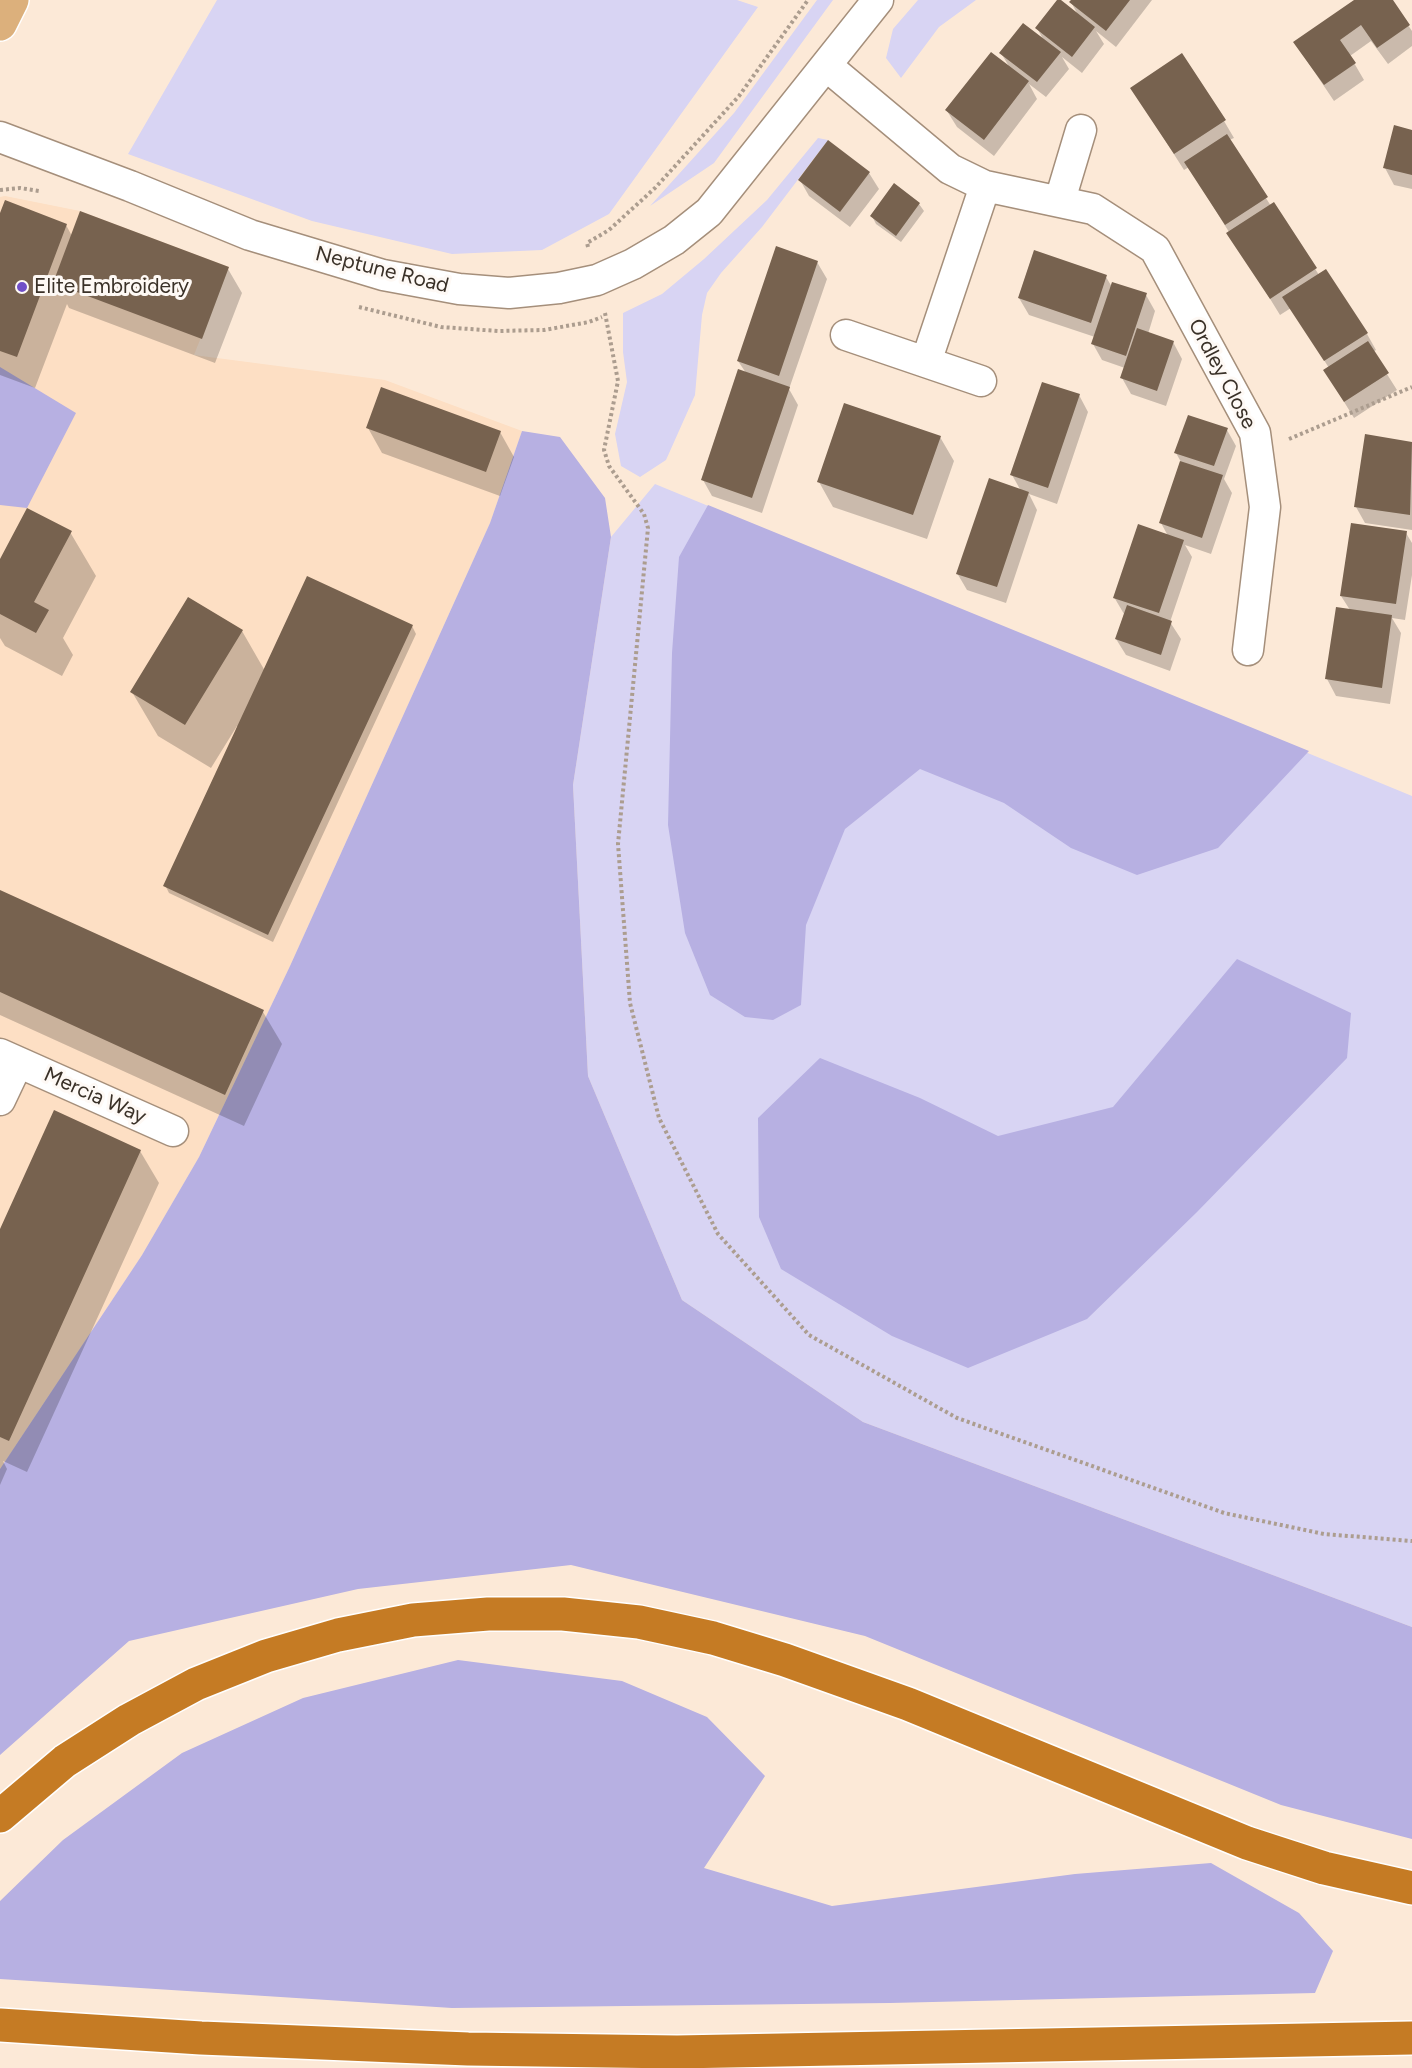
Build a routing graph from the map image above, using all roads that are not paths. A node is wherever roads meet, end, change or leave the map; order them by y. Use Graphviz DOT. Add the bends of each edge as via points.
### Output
graph roads {
  1 [pos="12,0"];
  2 [pos="878,0"];
  3 [pos="0,24"];
  4 [pos="828,66"];
  5 [pos="1081,130"];
  6 [pos="0,137"];
  7 [pos="985,186"];
  8 [pos="1060,200"];
  9 [pos="846,335"];
  10 [pos="927,362"];
  11 [pos="981,381"];
  12 [pos="1248,650"];
  13 [pos="9,1058"];
  14 [pos="0,1100"];
  15 [pos="173,1131"];
  16 [pos="0,1816"];
  17 [pos="1412,1888"];
  18 [pos="0,2025"];
  19 [pos="1412,2038"];
  1 -- 3 [label="main road"];
  2 -- 4 [label="street, Neptune Road"];
  4 -- 6 [label="street, Neptune Road" via="710,212 674,240 597,280 509,293 459,289 383,275 250,235"];
  4 -- 7 [label="street, Ordley Close" via="950,169"];
  5 -- 8 [label="street"];
  7 -- 8 [label="street, Ordley Close"];
  7 -- 10 [label="street"];
  8 -- 12 [label="street, Ordley Close" via="1093,209 1155,249 1256,433 1265,507"];
  9 -- 10 [label="street"];
  10 -- 11 [label="street"];
  13 -- 14 [label="street, Mercia Way"];
  13 -- 15 [label="street, Mercia Way"];
  16 -- 17 [label="highway" via="65,1761 129,1720 196,1684 266,1656 338,1635 413,1620 488,1614 564,1614 639,1622 713,1638 785,1660 908,1704 1247,1843 1324,1868"];
  18 -- 19 [label="highway" via="433,2048 677,2052"];
}
